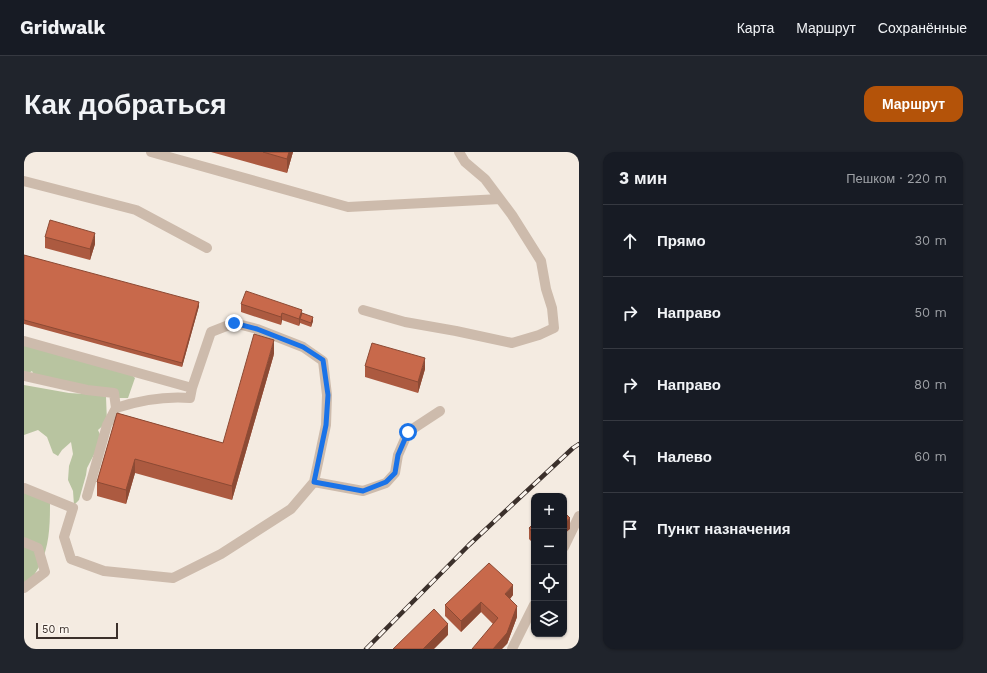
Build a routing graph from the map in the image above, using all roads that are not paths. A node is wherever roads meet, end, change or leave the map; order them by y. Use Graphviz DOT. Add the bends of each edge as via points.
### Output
graph roads {
  1 [pos="151,152"];
  2 [pos="459,152"];
  3 [pos="24,181"];
  4 [pos="500,199"];
  5 [pos="207,248"];
  6 [pos="364,310"];
  7 [pos="24,341"];
  8 [pos="24,376"];
  9 [pos="192,388"];
  10 [pos="116,408"];
  11 [pos="440,411"];
  12 [pos="314,482"];
  13 [pos="24,488"];
  14 [pos="87,496"];
  15 [pos="579,516"];
  16 [pos="24,542"];
  17 [pos="567,542"];
  18 [pos="24,588"];
  19 [pos="531,611"];
  20 [pos="512,649"];
  1 -- 4 [label="lane" via="348,207"];
  2 -- 4 [label="lane"];
  3 -- 5 [label="lane" via="136,210"];
  4 -- 6 [label="lane" via="541,261 554,328 512,343 405,322"];
  7 -- 9 [label="lane"];
  8 -- 10 [label="lane" via="87,390 114,393"];
  9 -- 10 [label="lane" via="190,398 145,400"];
  9 -- 12 [label="lane" via="211,332 234,323 303,347 323,360 328,395 326,425"];
  10 -- 14 [label="lane" via="107,425"];
  11 -- 12 [label="lane" via="408,432 398,455 395,473 386,482 363,491"];
  12 -- 13 [label="lane" via="291,509 221,554 173,578 104,571 71,560 64,537 73,508"];
  15 -- 17 [label="lane"];
  16 -- 18 [label="lane" via="38,548 45,572"];
  19 -- 20 [label="lane"];
}
